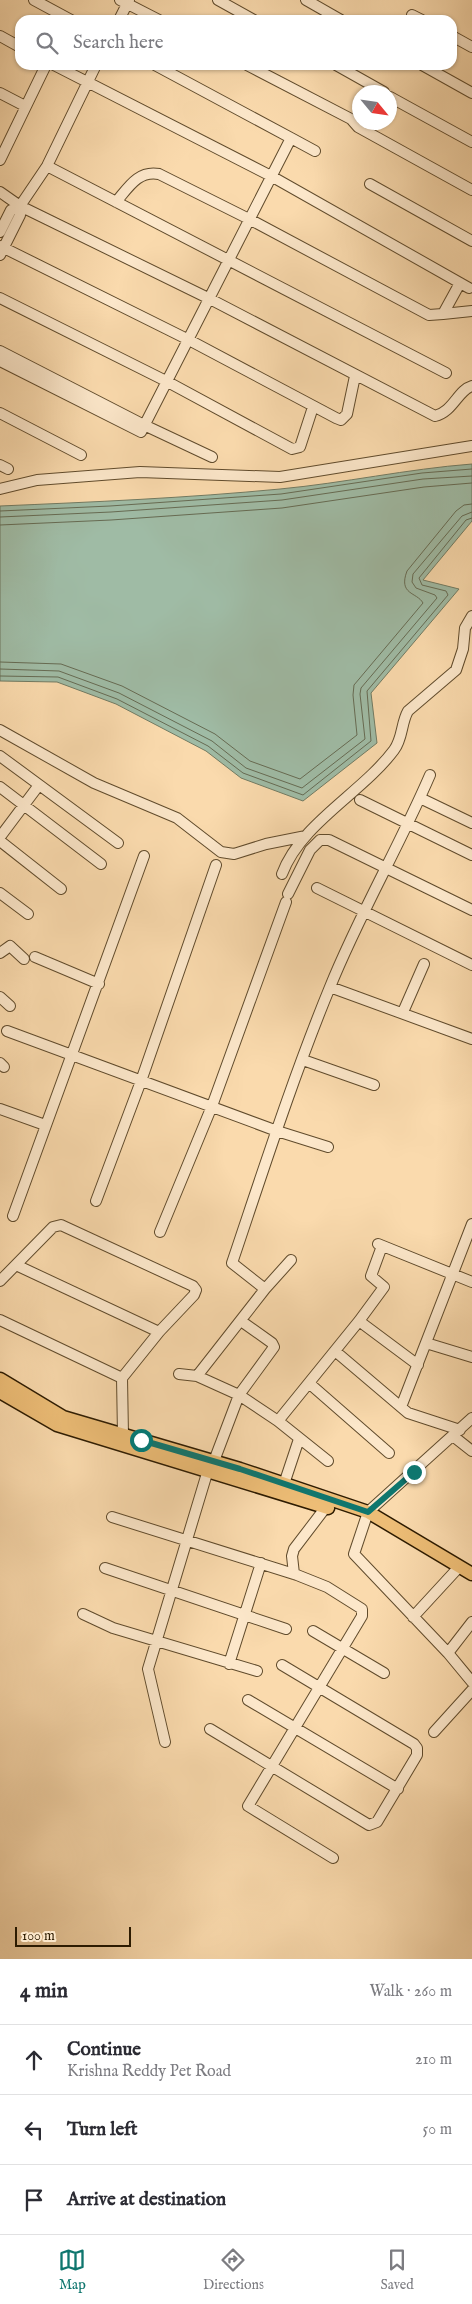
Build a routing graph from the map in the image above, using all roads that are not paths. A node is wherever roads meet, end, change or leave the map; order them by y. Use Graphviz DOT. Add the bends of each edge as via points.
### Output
graph roads {
  1 [pos="34,0"];
  2 [pos="218,0"];
  3 [pos="306,0"];
  4 [pos="125,1"];
  5 [pos="62,15"];
  6 [pos="121,15"];
  7 [pos="150,15"];
  8 [pos="245,15"];
  9 [pos="332,15"];
  10 [pos="0,36"];
  11 [pos="457,39"];
  12 [pos="15,44"];
  13 [pos="472,47"];
  14 [pos="44,70"];
  15 [pos="64,70"];
  16 [pos="93,70"];
  17 [pos="165,70"];
  18 [pos="258,70"];
  19 [pos="345,70"];
  20 [pos="431,70"];
  21 [pos="87,82"];
  22 [pos="372,85"];
  23 [pos="0,93"];
  24 [pos="472,93"];
  25 [pos="397,101"];
  26 [pos="26,106"];
  27 [pos="290,138"];
  28 [pos="3,142"];
  29 [pos="472,142"];
  30 [pos="315,151"];
  31 [pos="0,160"];
  32 [pos="47,166"];
  33 [pos="271,176"];
  34 [pos="370,184"];
  35 [pos="472,190"];
  36 [pos="0,192"];
  37 [pos="116,202"];
  38 [pos="20,206"];
  39 [pos="249,219"];
  40 [pos="0,232"];
  41 [pos="472,241"];
  42 [pos="1,249"];
  43 [pos="228,261"];
  44 [pos="468,285"];
  45 [pos="0,298"];
  46 [pos="210,299"];
  47 [pos="472,312"];
  48 [pos="443,314"];
  49 [pos="189,340"];
  50 [pos="0,350"];
  51 [pos="0,361"];
  52 [pos="446,373"];
  53 [pos="355,376"];
  54 [pos="166,381"];
  55 [pos="472,386"];
  56 [pos="313,406"];
  57 [pos="0,414"];
  58 [pos="144,425"];
  59 [pos="472,446"];
  60 [pos="81,455"];
  61 [pos="212,457"];
  62 [pos="0,489"];
  63 [pos="472,616"];
  64 [pos="0,730"];
  65 [pos="0,756"];
  66 [pos="430,775"];
  67 [pos="39,785"];
  68 [pos="0,787"];
  69 [pos="420,798"];
  70 [pos="360,800"];
  71 [pos="24,806"];
  72 [pos="472,823"];
  73 [pos="408,824"];
  74 [pos="306,836"];
  75 [pos="0,837"];
  76 [pos="0,841"];
  77 [pos="118,843"];
  78 [pos="144,856"];
  79 [pos="472,856"];
  80 [pos="101,864"];
  81 [pos="216,865"];
  82 [pos="385,869"];
  83 [pos="282,874"];
  84 [pos="317,888"];
  85 [pos="61,889"];
  86 [pos="0,892"];
  87 [pos="472,910"];
  88 [pos="363,911"];
  89 [pos="28,914"];
  90 [pos="0,953"];
  91 [pos="424,964"];
  92 [pos="472,965"];
  93 [pos="98,984"];
  94 [pos="330,987"];
  95 [pos="0,997"];
  96 [pos="10,1006"];
  97 [pos="403,1012"];
  98 [pos="7,1031"];
  99 [pos="472,1039"];
  100 [pos="72,1056"];
  101 [pos="303,1060"];
  102 [pos="141,1081"];
  103 [pos="374,1085"];
  104 [pos="212,1106"];
  105 [pos="0,1109"];
  106 [pos="45,1125"];
  107 [pos="277,1131"];
  108 [pos="328,1147"];
  109 [pos="96,1201"];
  110 [pos="13,1216"];
  111 [pos="472,1224"];
  112 [pos="160,1232"];
  113 [pos="291,1260"];
  114 [pos="16,1264"];
  115 [pos="453,1274"];
  116 [pos="0,1281"];
  117 [pos="472,1282"];
  118 [pos="266,1289"];
  119 [pos="0,1320"];
  120 [pos="241,1321"];
  121 [pos="359,1321"];
  122 [pos="159,1332"];
  123 [pos="426,1343"];
  124 [pos="335,1351"];
  125 [pos="472,1357"];
  126 [pos="418,1365"];
  127 [pos="179,1374"];
  128 [pos="197,1376"];
  129 [pos="122,1378"];
  130 [pos="0,1379"];
  131 [pos="310,1384"];
  132 [pos="0,1392"];
  133 [pos="239,1395"];
  134 [pos="401,1407"];
  135 [pos="472,1418"];
  136 [pos="278,1420"];
  137 [pos="457,1433"];
  138 [pos="123,1435"];
  139 [pos="299,1439"];
  140 [pos="472,1451"];
  141 [pos="389,1453"];
  142 [pos="328,1461"];
  143 [pos="211,1466"];
  144 [pos="284,1484"];
  145 [pos="326,1507"];
  146 [pos="368,1512"];
  147 [pos="112,1517"];
  148 [pos="187,1540"];
  149 [pos="261,1563"];
  150 [pos="459,1567"];
  151 [pos="105,1568"];
  152 [pos="294,1574"];
  153 [pos="472,1574"];
  154 [pos="172,1590"];
  155 [pos="83,1614"];
  156 [pos="244,1615"];
  157 [pos="413,1617"];
  158 [pos="472,1622"];
  159 [pos="286,1629"];
  160 [pos="313,1631"];
  161 [pos="156,1641"];
  162 [pos="342,1649"];
  163 [pos="448,1652"];
  164 [pos="229,1664"];
  165 [pos="282,1665"];
  166 [pos="257,1672"];
  167 [pos="384,1673"];
  168 [pos="472,1682"];
  169 [pos="319,1687"];
  170 [pos="472,1690"];
  171 [pos="248,1700"];
  172 [pos="294,1728"];
  173 [pos="210,1729"];
  174 [pos="434,1732"];
  175 [pos="165,1742"];
  176 [pos="270,1767"];
  177 [pos="398,1789"];
  178 [pos="334,1858"];
  1 -- 5 [label="street"];
  2 -- 8 [label="street"];
  3 -- 9 [label="street"];
  4 -- 6 [label="street"];
  4 -- 7 [label="street"];
  10 -- 12 [label="street"];
  11 -- 13 [label="street"];
  14 -- 26 [label="street"];
  15 -- 21 [label="street"];
  16 -- 21 [label="street"];
  17 -- 27 [label="street"];
  18 -- 35 [label="street" via="325,104 358,127"];
  19 -- 22 [label="street"];
  20 -- 24 [label="street"];
  21 -- 32 [label="street"];
  21 -- 33 [label="street"];
  23 -- 26 [label="street"];
  25 -- 29 [label="street"];
  26 -- 28 [label="street"];
  27 -- 30 [label="street"];
  27 -- 33 [label="street"];
  28 -- 31 [label="street"];
  32 -- 37 [label="street"];
  32 -- 38 [label="street"];
  33 -- 39 [label="street"];
  33 -- 44 [label="street"];
  34 -- 41 [label="street"];
  36 -- 38 [label="street"];
  37 -- 39 [label="street" via="143,174 150,172"];
  37 -- 43 [label="street"];
  38 -- 40 [label="street" via="11,210"];
  38 -- 42 [label="street" via="20,215"];
  38 -- 46 [label="street"];
  39 -- 43 [label="street"];
  39 -- 48 [label="street" via="429,314"];
  42 -- 49 [label="street"];
  43 -- 46 [label="street"];
  43 -- 52 [label="street"];
  44 -- 48 [label="street"];
  45 -- 54 [label="street"];
  46 -- 49 [label="street"];
  46 -- 53 [label="street"];
  47 -- 48 [label="street"];
  49 -- 54 [label="street"];
  49 -- 56 [label="street"];
  50 -- 58 [label="street"];
  51 -- 58 [label="street" via="141,432"];
  53 -- 55 [label="street" via="435,416 447,411 465,389"];
  53 -- 56 [label="street" via="344,418 336,418"];
  54 -- 56 [label="street" via="292,449 304,442"];
  54 -- 58 [label="street"];
  57 -- 60 [label="street"];
  58 -- 61 [label="street"];
  59 -- 62 [label="street" via="280,477 140,472 36,480"];
  63 -- 74 [label="street" via="465,628 456,670 408,711 393,752"];
  64 -- 74 [label="street" via="94,783 177,818 221,852 234,854"];
  65 -- 67 [label="street"];
  66 -- 69 [label="street"];
  67 -- 71 [label="street"];
  67 -- 77 [label="street"];
  68 -- 71 [label="street"];
  69 -- 72 [label="street"];
  69 -- 73 [label="street"];
  70 -- 73 [label="street"];
  71 -- 75 [label="street"];
  71 -- 80 [label="street"];
  73 -- 79 [label="street"];
  73 -- 82 [label="street"];
  74 -- 83 [label="street"];
  76 -- 85 [label="street"];
  78 -- 93 [label="street"];
  81 -- 102 [label="street"];
  82 -- 87 [label="street"];
  82 -- 88 [label="street"];
  82 -- 104 [label="street" via="329,840 320,840 310,850 287,898"];
  84 -- 88 [label="street"];
  86 -- 89 [label="street"];
  88 -- 92 [label="street"];
  88 -- 94 [label="street"];
  90 -- 93 [label="street" via="10,946 29,958"];
  91 -- 97 [label="street"];
  93 -- 100 [label="street"];
  94 -- 97 [label="street"];
  94 -- 101 [label="street"];
  95 -- 96 [label="street"];
  97 -- 99 [label="street"];
  98 -- 100 [label="street"];
  100 -- 102 [label="street"];
  100 -- 106 [label="street"];
  101 -- 103 [label="street"];
  101 -- 107 [label="street"];
  102 -- 104 [label="street"];
  102 -- 109 [label="street"];
  104 -- 107 [label="street"];
  104 -- 112 [label="street"];
  105 -- 106 [label="street"];
  106 -- 110 [label="street"];
  107 -- 108 [label="street"];
  107 -- 118 [label="street" via="232,1263"];
  111 -- 115 [label="street"];
  113 -- 118 [label="street"];
  114 -- 116 [label="street"];
  114 -- 122 [label="street"];
  114 -- 122 [label="street" via="53,1227 61,1225 193,1286 196,1290 194,1295"];
  115 -- 117 [label="street"];
  115 -- 121 [label="street" via="379,1245 371,1276 384,1287"];
  115 -- 123 [label="street"];
  118 -- 120 [label="street"];
  119 -- 129 [label="street"];
  120 -- 128 [label="street"];
  120 -- 133 [label="street" via="274,1347"];
  121 -- 124 [label="street"];
  121 -- 126 [label="street"];
  122 -- 129 [label="street"];
  123 -- 125 [label="street"];
  123 -- 126 [label="street"];
  124 -- 131 [label="street"];
  124 -- 134 [label="street"];
  126 -- 134 [label="street"];
  127 -- 128 [label="street"];
  128 -- 133 [label="street"];
  129 -- 138 [label="street"];
  130 -- 138 [label="main road" via="63,1417"];
  131 -- 136 [label="street"];
  131 -- 141 [label="street"];
  132 -- 143 [label="main road" via="57,1425"];
  133 -- 136 [label="street"];
  133 -- 143 [label="street"];
  134 -- 137 [label="street"];
  135 -- 137 [label="street"];
  136 -- 139 [label="street"];
  137 -- 140 [label="street"];
  137 -- 146 [label="street"];
  138 -- 143 [label="main road"];
  139 -- 142 [label="street"];
  139 -- 144 [label="street"];
  143 -- 144 [label="main road"];
  143 -- 145 [label="main road"];
  143 -- 148 [label="street"];
  144 -- 146 [label="main road"];
  145 -- 146 [label="main road" via="340,1512"];
  145 -- 152 [label="street" via="294,1549"];
  146 -- 150 [label="main road"];
  146 -- 157 [label="street" via="354,1554"];
  147 -- 148 [label="street"];
  148 -- 149 [label="street"];
  148 -- 154 [label="street"];
  149 -- 152 [label="street"];
  149 -- 156 [label="street"];
  150 -- 153 [label="main road"];
  150 -- 157 [label="street"];
  151 -- 154 [label="street"];
  152 -- 162 [label="street" via="327,1587 362,1608 362,1616"];
  154 -- 156 [label="street"];
  154 -- 161 [label="street"];
  155 -- 161 [label="street" via="102,1625"];
  156 -- 159 [label="street"];
  156 -- 164 [label="street"];
  157 -- 163 [label="street"];
  158 -- 163 [label="street"];
  160 -- 162 [label="street"];
  161 -- 164 [label="street"];
  161 -- 175 [label="street" via="148,1676"];
  162 -- 167 [label="street"];
  162 -- 169 [label="street"];
  163 -- 168 [label="street"];
  164 -- 166 [label="street"];
  165 -- 169 [label="street"];
  169 -- 172 [label="street"];
  169 -- 177 [label="street" via="414,1744 416,1756"];
  170 -- 174 [label="street"];
  171 -- 172 [label="street"];
  172 -- 176 [label="street"];
  172 -- 177 [label="street"];
  173 -- 176 [label="street"];
  176 -- 177 [label="street" via="369,1825 381,1818"];
  176 -- 178 [label="street" via="249,1802 250,1808"];
}
